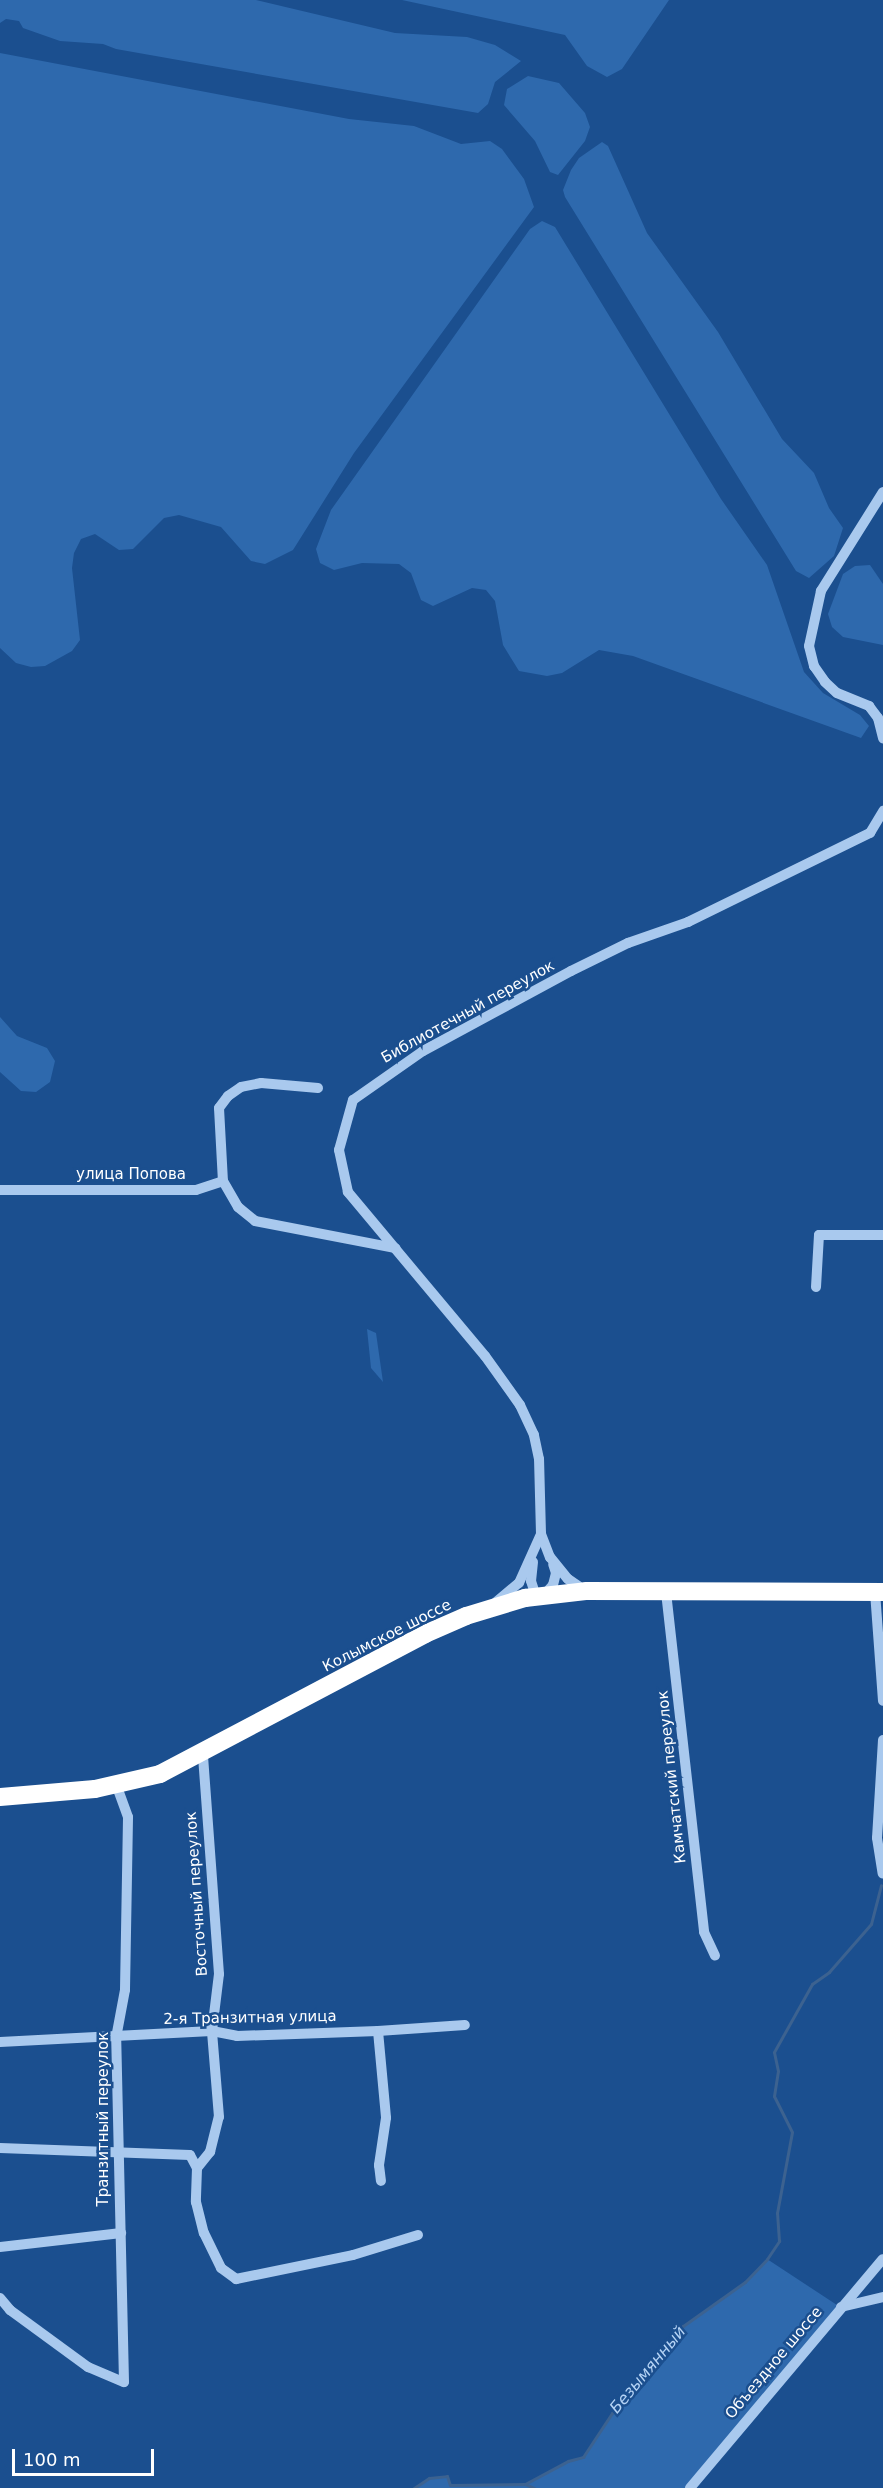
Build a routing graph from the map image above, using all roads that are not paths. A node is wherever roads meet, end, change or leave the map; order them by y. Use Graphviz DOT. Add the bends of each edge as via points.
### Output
graph roads {
  1 [pos="883,492"];
  2 [pos="883,738"];
  3 [pos="883,811"];
  4 [pos="318,1088"];
  5 [pos="223,1181"];
  6 [pos="0,1190"];
  7 [pos="883,1235"];
  8 [pos="398,1249"];
  9 [pos="816,1287"];
  10 [pos="540,1534"];
  11 [pos="534,1555"];
  12 [pos="550,1557"];
  13 [pos="586,1592"];
  14 [pos="666,1592"];
  15 [pos="879,1592"];
  16 [pos="540,1595"];
  17 [pos="490,1608"];
  18 [pos="883,1701"];
  19 [pos="883,1740"];
  20 [pos="203,1755"];
  21 [pos="117,1786"];
  22 [pos="0,1797"];
  23 [pos="883,1874"];
  24 [pos="715,1956"];
  25 [pos="465,2025"];
  26 [pos="212,2031"];
  27 [pos="378,2031"];
  28 [pos="116,2038"];
  29 [pos="0,2042"];
  30 [pos="0,2148"];
  31 [pos="119,2151"];
  32 [pos="197,2168"];
  33 [pos="381,2181"];
  34 [pos="121,2233"];
  35 [pos="417,2235"];
  36 [pos="0,2247"];
  37 [pos="883,2259"];
  38 [pos="883,2297"];
  39 [pos="0,2298"];
  40 [pos="840,2307"];
  41 [pos="690,2488"];
  1 -- 2 [label="street" via="821,591 809,646 814,666 825,682 837,693 859,699 878,718"];
  3 -- 8 [label="street, Библиотечный переулок" via="870,833 688,922 628,943 590,962 423,1051 364,1089 353,1100 345,1119 339,1150 342,1175 348,1192"];
  4 -- 5 [label="street" via="261,1083 241,1087 228,1096 219,1107"];
  5 -- 6 [label="street, улица Попова" via="196,1190"];
  5 -- 8 [label="street" via="238,1208 255,1221 381,1242"];
  7 -- 9 [label="street" via="819,1236"];
  8 -- 10 [label="street, Библиотечный переулок" via="485,1356 529,1420 539,1459"];
  10 -- 11 [label="street, Библиотечный переулок"];
  10 -- 12 [label="street, Библиотечный переулок"];
  11 -- 16 [label="street" via="531,1581"];
  11 -- 17 [label="street, Библиотечный переулок" via="519,1583"];
  12 -- 13 [label="street, Библиотечный переулок" via="568,1579"];
  12 -- 16 [label="street" via="556,1573 553,1585"];
  13 -- 14 [label="highway, Колымское шоссе"];
  13 -- 16 [label="highway, Колымское шоссе"];
  14 -- 15 [label="highway, Колымское шоссе"];
  14 -- 24 [label="street, Камчатский переулок" via="704,1932"];
  15 -- 18 [label="street"];
  16 -- 17 [label="highway, Колымское шоссе"];
  17 -- 20 [label="highway, Колымское шоссе" via="402,1645"];
  19 -- 23 [label="street" via="877,1838"];
  20 -- 21 [label="highway, Колымское шоссе" via="160,1774"];
  20 -- 26 [label="street, Восточный переулок" via="219,1974"];
  21 -- 22 [label="highway, Колымское шоссе"];
  21 -- 28 [label="street, Транзитный переулок" via="128,1817 125,1990"];
  25 -- 27 [label="street, 2-я Транзитная улица"];
  26 -- 27 [label="street, 2-я Транзитная улица" via="237,2036"];
  26 -- 28 [label="street, 2-я Транзитная улица"];
  26 -- 32 [label="street, Восточный переулок" via="219,2117 210,2152"];
  27 -- 33 [label="street" via="386,2118 379,2165"];
  28 -- 29 [label="street, 2-я Транзитная улица"];
  28 -- 31 [label="street, Транзитный переулок"];
  30 -- 31 [label="street"];
  31 -- 32 [label="street" via="190,2155"];
  31 -- 34 [label="street, Транзитный переулок"];
  32 -- 35 [label="street" via="196,2202 204,2233 221,2268 236,2279 353,2255"];
  34 -- 36 [label="street"];
  34 -- 39 [label="street, Транзитный переулок" via="124,2382 88,2367 10,2310"];
  37 -- 40 [label="street, Объездное шоссе"];
  38 -- 40 [label="street"];
  40 -- 41 [label="street, Объездное шоссе"];
}
